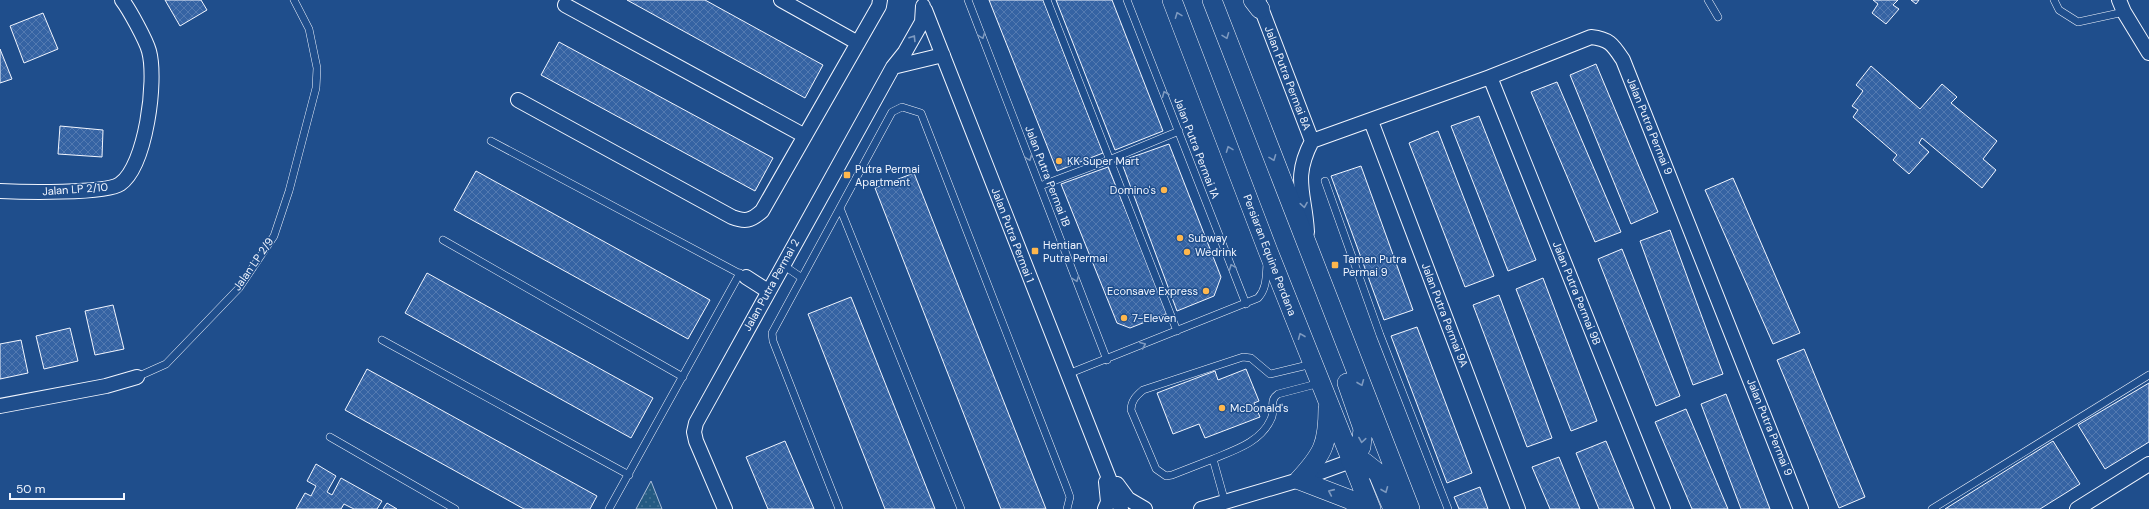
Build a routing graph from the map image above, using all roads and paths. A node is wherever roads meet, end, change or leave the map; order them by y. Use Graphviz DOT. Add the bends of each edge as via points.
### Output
graph roads {
  1 [pos="122,0"];
  2 [pos="294,0"];
  3 [pos="781,0"];
  4 [pos="880,0"];
  5 [pos="968,0"];
  6 [pos="1047,0"];
  7 [pos="1127,0"];
  8 [pos="1172,0"];
  9 [pos="1212,0"];
  10 [pos="1708,0"];
  11 [pos="2054,0"];
  12 [pos="922,3"];
  13 [pos="1257,3"];
  14 [pos="565,5"];
  15 [pos="2121,6"];
  16 [pos="1718,17"];
  17 [pos="858,43"];
  18 [pos="2149,52"];
  19 [pos="942,55"];
  20 [pos="892,67"];
  21 [pos="1490,77"];
  22 [pos="518,100"];
  23 [pos="1372,121"];
  24 [pos="1179,131"];
  25 [pos="805,136"];
  26 [pos="491,141"];
  27 [pos="1312,141"];
  28 [pos="1109,160"];
  29 [pos="1325,181"];
  30 [pos="1040,186"];
  31 [pos="0,191"];
  32 [pos="840,208"];
  33 [pos="443,240"];
  34 [pos="1308,250"];
  35 [pos="1268,251"];
  36 [pos="782,264"];
  37 [pos="743,275"];
  38 [pos="802,278"];
  39 [pos="768,291"];
  40 [pos="1326,295"];
  41 [pos="1246,304"];
  42 [pos="1177,331"];
  43 [pos="382,340"];
  44 [pos="1107,360"];
  45 [pos="1313,364"];
  46 [pos="1068,374"];
  47 [pos="2149,375"];
  48 [pos="137,377"];
  49 [pos="683,377"];
  50 [pos="1325,390"];
  51 [pos="0,406"];
  52 [pos="330,437"];
  53 [pos="1214,459"];
  54 [pos="1351,461"];
  55 [pos="2149,464"];
  56 [pos="1106,469"];
  57 [pos="629,475"];
  58 [pos="1299,480"];
  59 [pos="1225,502"];
  60 [pos="2085,507"];
  61 [pos="455,509"];
  62 [pos="609,509"];
  63 [pos="725,509"];
  64 [pos="839,509"];
  65 [pos="961,509"];
  66 [pos="1067,509"];
  67 [pos="1105,509"];
  68 [pos="1121,509"];
  69 [pos="1145,509"];
  70 [pos="1201,509"];
  71 [pos="1360,509"];
  72 [pos="1371,509"];
  73 [pos="1393,509"];
  74 [pos="1410,509"];
  75 [pos="1448,509"];
  76 [pos="1518,509"];
  77 [pos="1663,509"];
  78 [pos="1801,509"];
  79 [pos="1932,509"];
  1 -- 31 [label="street, Jalan LP 2/10" via="149,50 152,82 150,112 143,142 128,173 121,183 108,189 29,193"];
  2 -- 48 [label="lane, Jalan LP 2/9" via="309,29 317,68 316,88 289,191 274,236 238,288 166,364"];
  3 -- 17 [label="street"];
  4 -- 17 [label="street"];
  5 -- 30 [label="lane, Jalan Putra Permai 1B, one-way"];
  6 -- 28 [label="lane"];
  24 -- 7 [label="lane, Jalan Putra Permai 1A, one-way"];
  35 -- 8 [label="street, Persiaran Equine Perdana, one-way"];
  9 -- 34 [label="street, one-way"];
  10 -- 16 [label="lane"];
  11 -- 15 [label="lane" via="2059,10 2078,22"];
  12 -- 19 [label="street, Jalan Putra Permai 1"];
  20 -- 12 [label="street, Jalan Putra Permai 2, one-way" via="922,22"];
  13 -- 27 [label="street, Jalan Putra Permai 8A"];
  14 -- 25 [label="street"];
  15 -- 18 [label="street"];
  17 -- 25 [label="street"];
  19 -- 20 [label="street"];
  19 -- 46 [label="street, Jalan Putra Permai 1"];
  20 -- 36 [label="street, Jalan Putra Permai 2"];
  21 -- 23 [label="street, Jalan Putra Permai 9"];
  21 -- 77 [label="street, Jalan Putra Permai 9B"];
  21 -- 78 [label="street, Jalan Putra Permai 9" via="1591,37 1604,39 1614,45 1626,68"];
  22 -- 25 [label="street" via="743,221 754,219 762,211"];
  23 -- 27 [label="street, Jalan Putra Permai 9"];
  23 -- 76 [label="street, Jalan Putra Permai 9A"];
  24 -- 28 [label="lane"];
  41 -- 24 [label="lane, Jalan Putra Permai 1A, one-way"];
  26 -- 37 [label="lane"];
  27 -- 34 [label="street, Jalan Putra Permai 8A, one-way" via="1299,178 1307,222"];
  28 -- 30 [label="lane"];
  28 -- 42 [label="lane"];
  29 -- 75 [label="lane" via="1380,335"];
  30 -- 44 [label="lane, Jalan Putra Permai 1B, one-way"];
  32 -- 38 [label="lane"];
  32 -- 65 [label="lane"];
  32 -- 66 [label="lane" via="892,112 902,107 921,113 1066,486 1070,497"];
  33 -- 49 [label="lane"];
  34 -- 40 [label="street"];
  35 -- 41 [label="lane" via="1264,292"];
  45 -- 35 [label="street, Persiaran Equine Perdana, one-way"];
  36 -- 38 [label="lane"];
  36 -- 39 [label="street, Jalan Putra Permai 2"];
  37 -- 39 [label="street"];
  37 -- 49 [label="lane"];
  38 -- 64 [label="lane" via="772,333 773,341"];
  39 -- 63 [label="street, Jalan Putra Permai 2" via="702,410 695,428 696,442"];
  40 -- 54 [label="street, one-way" via="1333,347 1363,429 1361,447"];
  40 -- 74 [label="street, one-way"];
  41 -- 42 [label="lane"];
  44 -- 42 [label="lane, one-way"];
  43 -- 57 [label="lane"];
  44 -- 46 [label="lane"];
  45 -- 50 [label="street, Persiaran Equine Perdana"];
  45 -- 53 [label="lane" via="1270,374 1251,358 1243,357 1143,390 1136,396 1131,410 1156,469 1166,476 1172,475"];
  46 -- 56 [label="street, Jalan Putra Permai 1"];
  47 -- 79 [label="lane"];
  48 -- 51 [label="street, Jalan LP 2/9" via="106,386"];
  49 -- 57 [label="lane"];
  50 -- 53 [label="lane" via="1278,394 1272,401 1274,411 1271,420 1254,441"];
  50 -- 54 [label="street, Persiaran Equine Perdana"];
  50 -- 58 [label="street" via="1328,433 1317,460"];
  52 -- 61 [label="lane"];
  53 -- 59 [label="lane"];
  54 -- 58 [label="street"];
  54 -- 72 [label="street, Persiaran Equine Perdana"];
  54 -- 73 [label="street, one-way" via="1364,462 1378,473"];
  55 -- 60 [label="street"];
  56 -- 67 [label="street, Jalan Putra Permai 1" via="1108,502"];
  56 -- 68 [label="street, Jalan Putra Permai 1"];
  56 -- 69 [label="street, Jalan Putra Permai 1" via="1128,499"];
  57 -- 62 [label="lane"];
  58 -- 59 [label="street"];
  71 -- 58 [label="street, one-way" via="1351,500"];
  59 -- 70 [label="street"];
}
